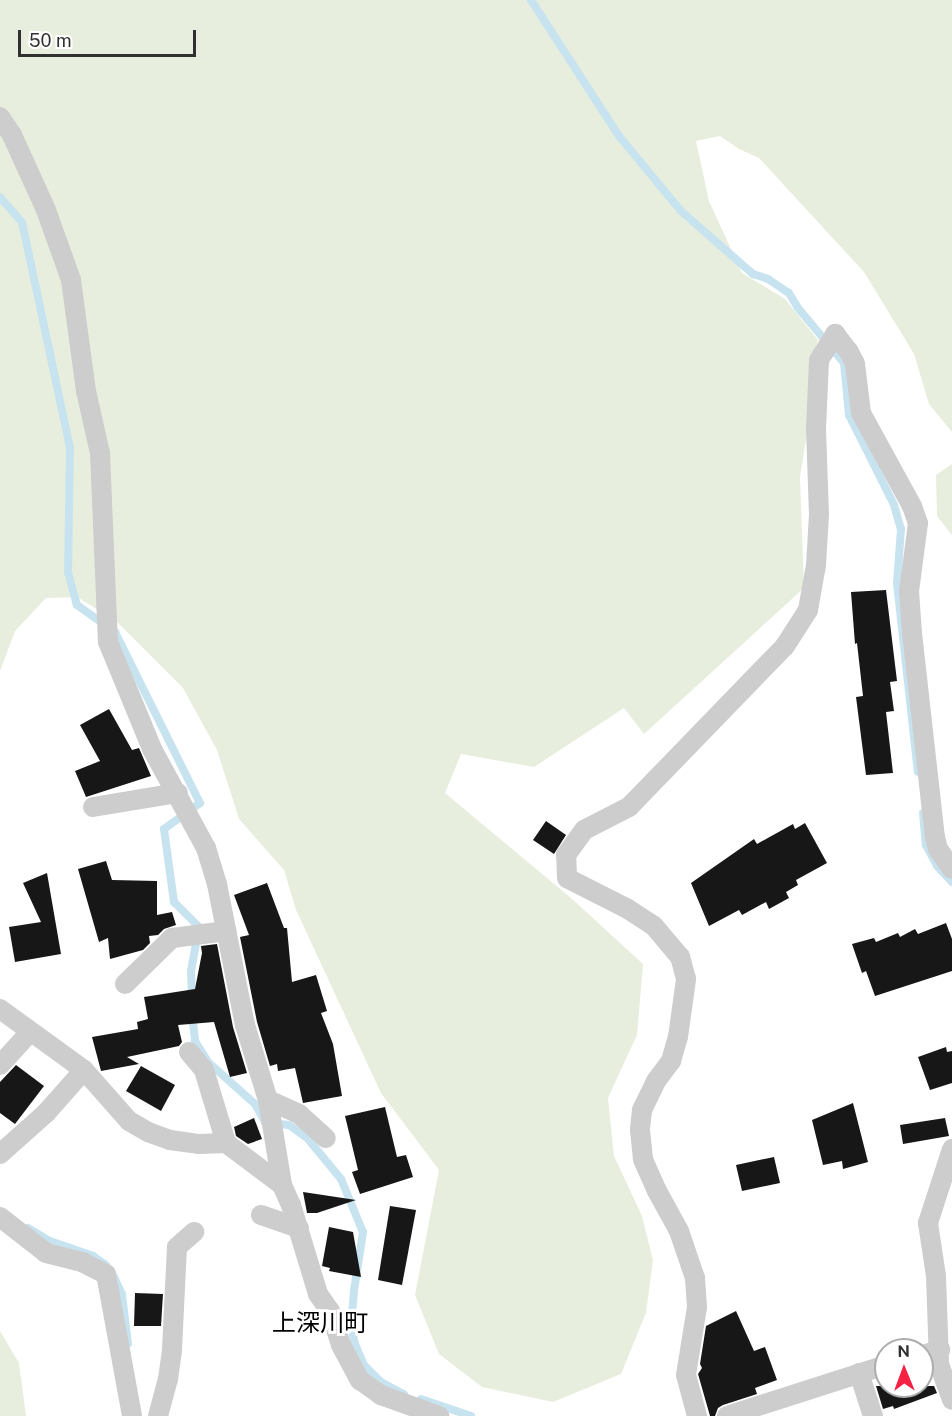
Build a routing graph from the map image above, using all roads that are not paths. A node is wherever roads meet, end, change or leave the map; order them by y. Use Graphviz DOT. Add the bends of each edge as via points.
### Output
graph roads {
  1 [pos="0,117"];
  2 [pos="178,793"];
  3 [pos="93,807"];
  4 [pos="952,868"];
  5 [pos="227,931"];
  6 [pos="125,984"];
  7 [pos="0,1009"];
  8 [pos="30,1032"];
  9 [pos="189,1052"];
  10 [pos="0,1065"];
  11 [pos="84,1071"];
  12 [pos="268,1100"];
  13 [pos="326,1138"];
  14 [pos="226,1143"];
  15 [pos="952,1149"];
  16 [pos="0,1154"];
  17 [pos="282,1185"];
  18 [pos="261,1215"];
  19 [pos="0,1217"];
  20 [pos="299,1228"];
  21 [pos="194,1232"];
  22 [pos="932,1338"];
  23 [pos="934,1356"];
  24 [pos="874,1369"];
  25 [pos="859,1373"];
  26 [pos="952,1400"];
  27 [pos="132,1416"];
  28 [pos="158,1416"];
  29 [pos="439,1416"];
  30 [pos="698,1416"];
  31 [pos="727,1416"];
  32 [pos="873,1416"];
  1 -- 2 [label="street" via="46,210 71,280 86,391 100,453 108,642 152,749"];
  2 -- 3 [label="street"];
  2 -- 5 [label="street" via="206,848"];
  4 -- 30 [label="street" via="938,849 935,837 913,645 909,591 918,523 861,413 855,364 835,334 825,352 816,429 818,525 808,610 785,646 629,807 584,830 566,855 567,878 654,926 680,957 686,979 671,1061 642,1110 640,1129 643,1159 679,1231 695,1278 697,1307 686,1375"];
  5 -- 6 [label="street" via="172,938"];
  5 -- 12 [label="street" via="245,1025"];
  7 -- 8 [label="street"];
  8 -- 10 [label="street"];
  8 -- 11 [label="street"];
  9 -- 14 [label="street" via="204,1070"];
  11 -- 14 [label="street" via="129,1121 148,1132 198,1144"];
  11 -- 16 [label="street" via="46,1113"];
  12 -- 13 [label="street" via="298,1114"];
  12 -- 17 [label="street"];
  14 -- 17 [label="street"];
  15 -- 22 [label="street" via="928,1223 936,1276"];
  17 -- 20 [label="street"];
  18 -- 20 [label="street"];
  19 -- 27 [label="street" via="46,1253 82,1262 106,1275"];
  20 -- 29 [label="street" via="318,1294 330,1311 341,1345 360,1380 381,1395"];
  21 -- 28 [label="street" via="177,1247 170,1359"];
  23 -- 26 [label="street"];
  24 -- 25 [label="street"];
  25 -- 31 [label="street"];
  25 -- 32 [label="street"];
}
